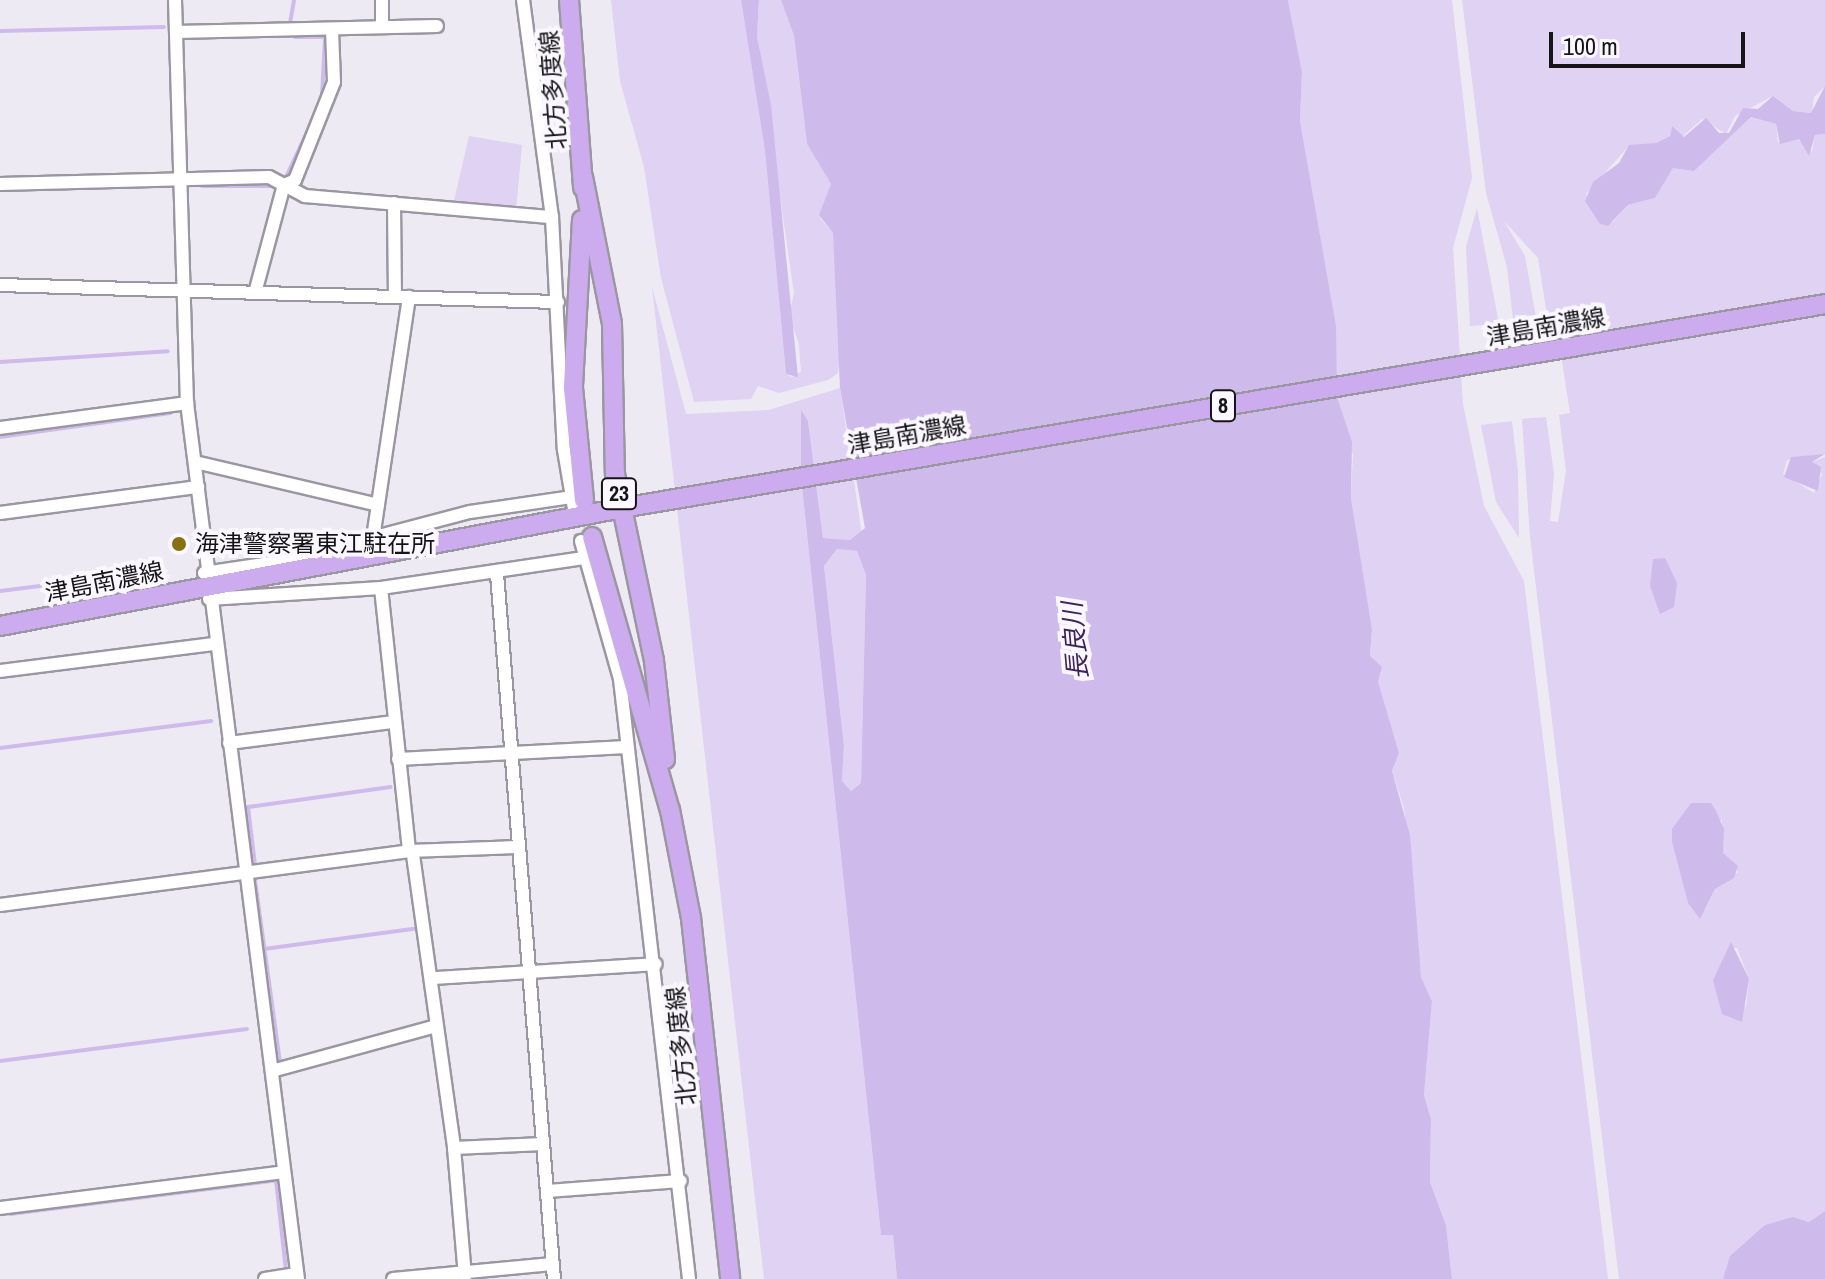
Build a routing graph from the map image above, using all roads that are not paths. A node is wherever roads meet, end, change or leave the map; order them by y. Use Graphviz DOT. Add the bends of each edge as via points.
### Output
graph roads {
  1 [pos="175,0"];
  2 [pos="382,0"];
  3 [pos="523,0"];
  4 [pos="569,0"];
  5 [pos="437,26"];
  6 [pos="382,27"];
  7 [pos="332,29"];
  8 [pos="176,32"];
  9 [pos="583,177"];
  10 [pos="181,179"];
  11 [pos="0,184"];
  12 [pos="284,185"];
  13 [pos="394,203"];
  14 [pos="552,217"];
  15 [pos="0,285"];
  16 [pos="184,291"];
  17 [pos="255,293"];
  18 [pos="395,297"];
  19 [pos="409,297"];
  20 [pos="558,302"];
  21 [pos="1825,304"];
  22 [pos="187,403"];
  23 [pos="0,428"];
  24 [pos="195,462"];
  25 [pos="198,487"];
  26 [pos="577,504"];
  27 [pos="378,505"];
  28 [pos="622,508"];
  29 [pos="0,513"];
  30 [pos="373,538"];
  31 [pos="586,539"];
  32 [pos="584,558"];
  33 [pos="497,574"];
  34 [pos="207,586"];
  35 [pos="381,588"];
  36 [pos="0,626"];
  37 [pos="215,644"];
  38 [pos="0,671"];
  39 [pos="394,722"];
  40 [pos="229,743"];
  41 [pos="627,747"];
  42 [pos="509,754"];
  43 [pos="398,759"];
  44 [pos="670,810"];
  45 [pos="516,847"];
  46 [pos="411,853"];
  47 [pos="246,874"];
  48 [pos="0,905"];
  49 [pos="656,964"];
  50 [pos="527,972"];
  51 [pos="435,978"];
  52 [pos="436,1026"];
  53 [pos="272,1071"];
  54 [pos="543,1144"];
  55 [pos="454,1148"];
  56 [pos="284,1172"];
  57 [pos="681,1181"];
  58 [pos="547,1191"];
  59 [pos="0,1208"];
  60 [pos="552,1264"];
  61 [pos="465,1275"];
  62 [pos="298,1276"];
  63 [pos="265,1279"];
  64 [pos="393,1279"];
  65 [pos="554,1279"];
  66 [pos="689,1279"];
  67 [pos="730,1279"];
  1 -- 8 [label="street"];
  2 -- 6 [label="street"];
  3 -- 14 [label="street"];
  4 -- 9 [label="main road, 北方多度線 / 23"];
  5 -- 6 [label="street"];
  6 -- 7 [label="street"];
  7 -- 8 [label="street"];
  7 -- 12 [label="street" via="334,82 295,180"];
  8 -- 10 [label="street"];
  9 -- 26 [label="main road" via="573,388"];
  9 -- 28 [label="main road, 23" via="612,324 615,474"];
  10 -- 11 [label="street"];
  10 -- 12 [label="street" via="269,177"];
  10 -- 16 [label="street"];
  12 -- 13 [label="street" via="305,196"];
  12 -- 17 [label="street"];
  13 -- 14 [label="street"];
  13 -- 18 [label="street"];
  14 -- 20 [label="street"];
  15 -- 16 [label="street"];
  16 -- 17 [label="street"];
  16 -- 22 [label="street"];
  17 -- 18 [label="street"];
  18 -- 19 [label="street"];
  19 -- 20 [label="street"];
  19 -- 27 [label="street"];
  20 -- 26 [label="street"];
  21 -- 28 [label="main road, 津島南濃線 / 8"];
  22 -- 23 [label="street"];
  22 -- 24 [label="street"];
  24 -- 25 [label="street"];
  24 -- 27 [label="street"];
  25 -- 29 [label="street"];
  25 -- 34 [label="street"];
  26 -- 30 [label="street" via="470,512"];
  27 -- 30 [label="street"];
  28 -- 34 [label="main road, 津島南濃線 / 8"];
  28 -- 44 [label="main road, 23" via="654,661"];
  30 -- 34 [label="street"];
  31 -- 32 [label="street"];
  31 -- 44 [label="main road"];
  32 -- 33 [label="street"];
  32 -- 41 [label="street" via="620,679"];
  33 -- 35 [label="street"];
  33 -- 42 [label="street"];
  34 -- 35 [label="street"];
  34 -- 36 [label="main road, 津島南濃線 / 8"];
  34 -- 37 [label="street"];
  35 -- 39 [label="street"];
  37 -- 38 [label="street"];
  37 -- 40 [label="street"];
  39 -- 40 [label="street"];
  39 -- 43 [label="street"];
  40 -- 47 [label="street"];
  41 -- 42 [label="street"];
  41 -- 49 [label="street"];
  42 -- 43 [label="street"];
  42 -- 45 [label="street"];
  43 -- 46 [label="street"];
  44 -- 67 [label="main road, 北方多度線 / 23" via="691,918"];
  45 -- 46 [label="street"];
  45 -- 50 [label="street"];
  46 -- 47 [label="street"];
  46 -- 51 [label="street"];
  47 -- 48 [label="street"];
  47 -- 53 [label="street"];
  49 -- 50 [label="street"];
  49 -- 57 [label="street"];
  50 -- 51 [label="street"];
  50 -- 54 [label="street"];
  51 -- 52 [label="street"];
  52 -- 53 [label="street"];
  52 -- 55 [label="street"];
  53 -- 56 [label="street"];
  54 -- 55 [label="street"];
  54 -- 58 [label="street"];
  55 -- 61 [label="street"];
  56 -- 59 [label="street"];
  56 -- 62 [label="street"];
  57 -- 58 [label="street"];
  57 -- 66 [label="street"];
  58 -- 60 [label="street"];
  60 -- 61 [label="street"];
  60 -- 65 [label="street"];
  61 -- 64 [label="street"];
  62 -- 63 [label="street"];
}
